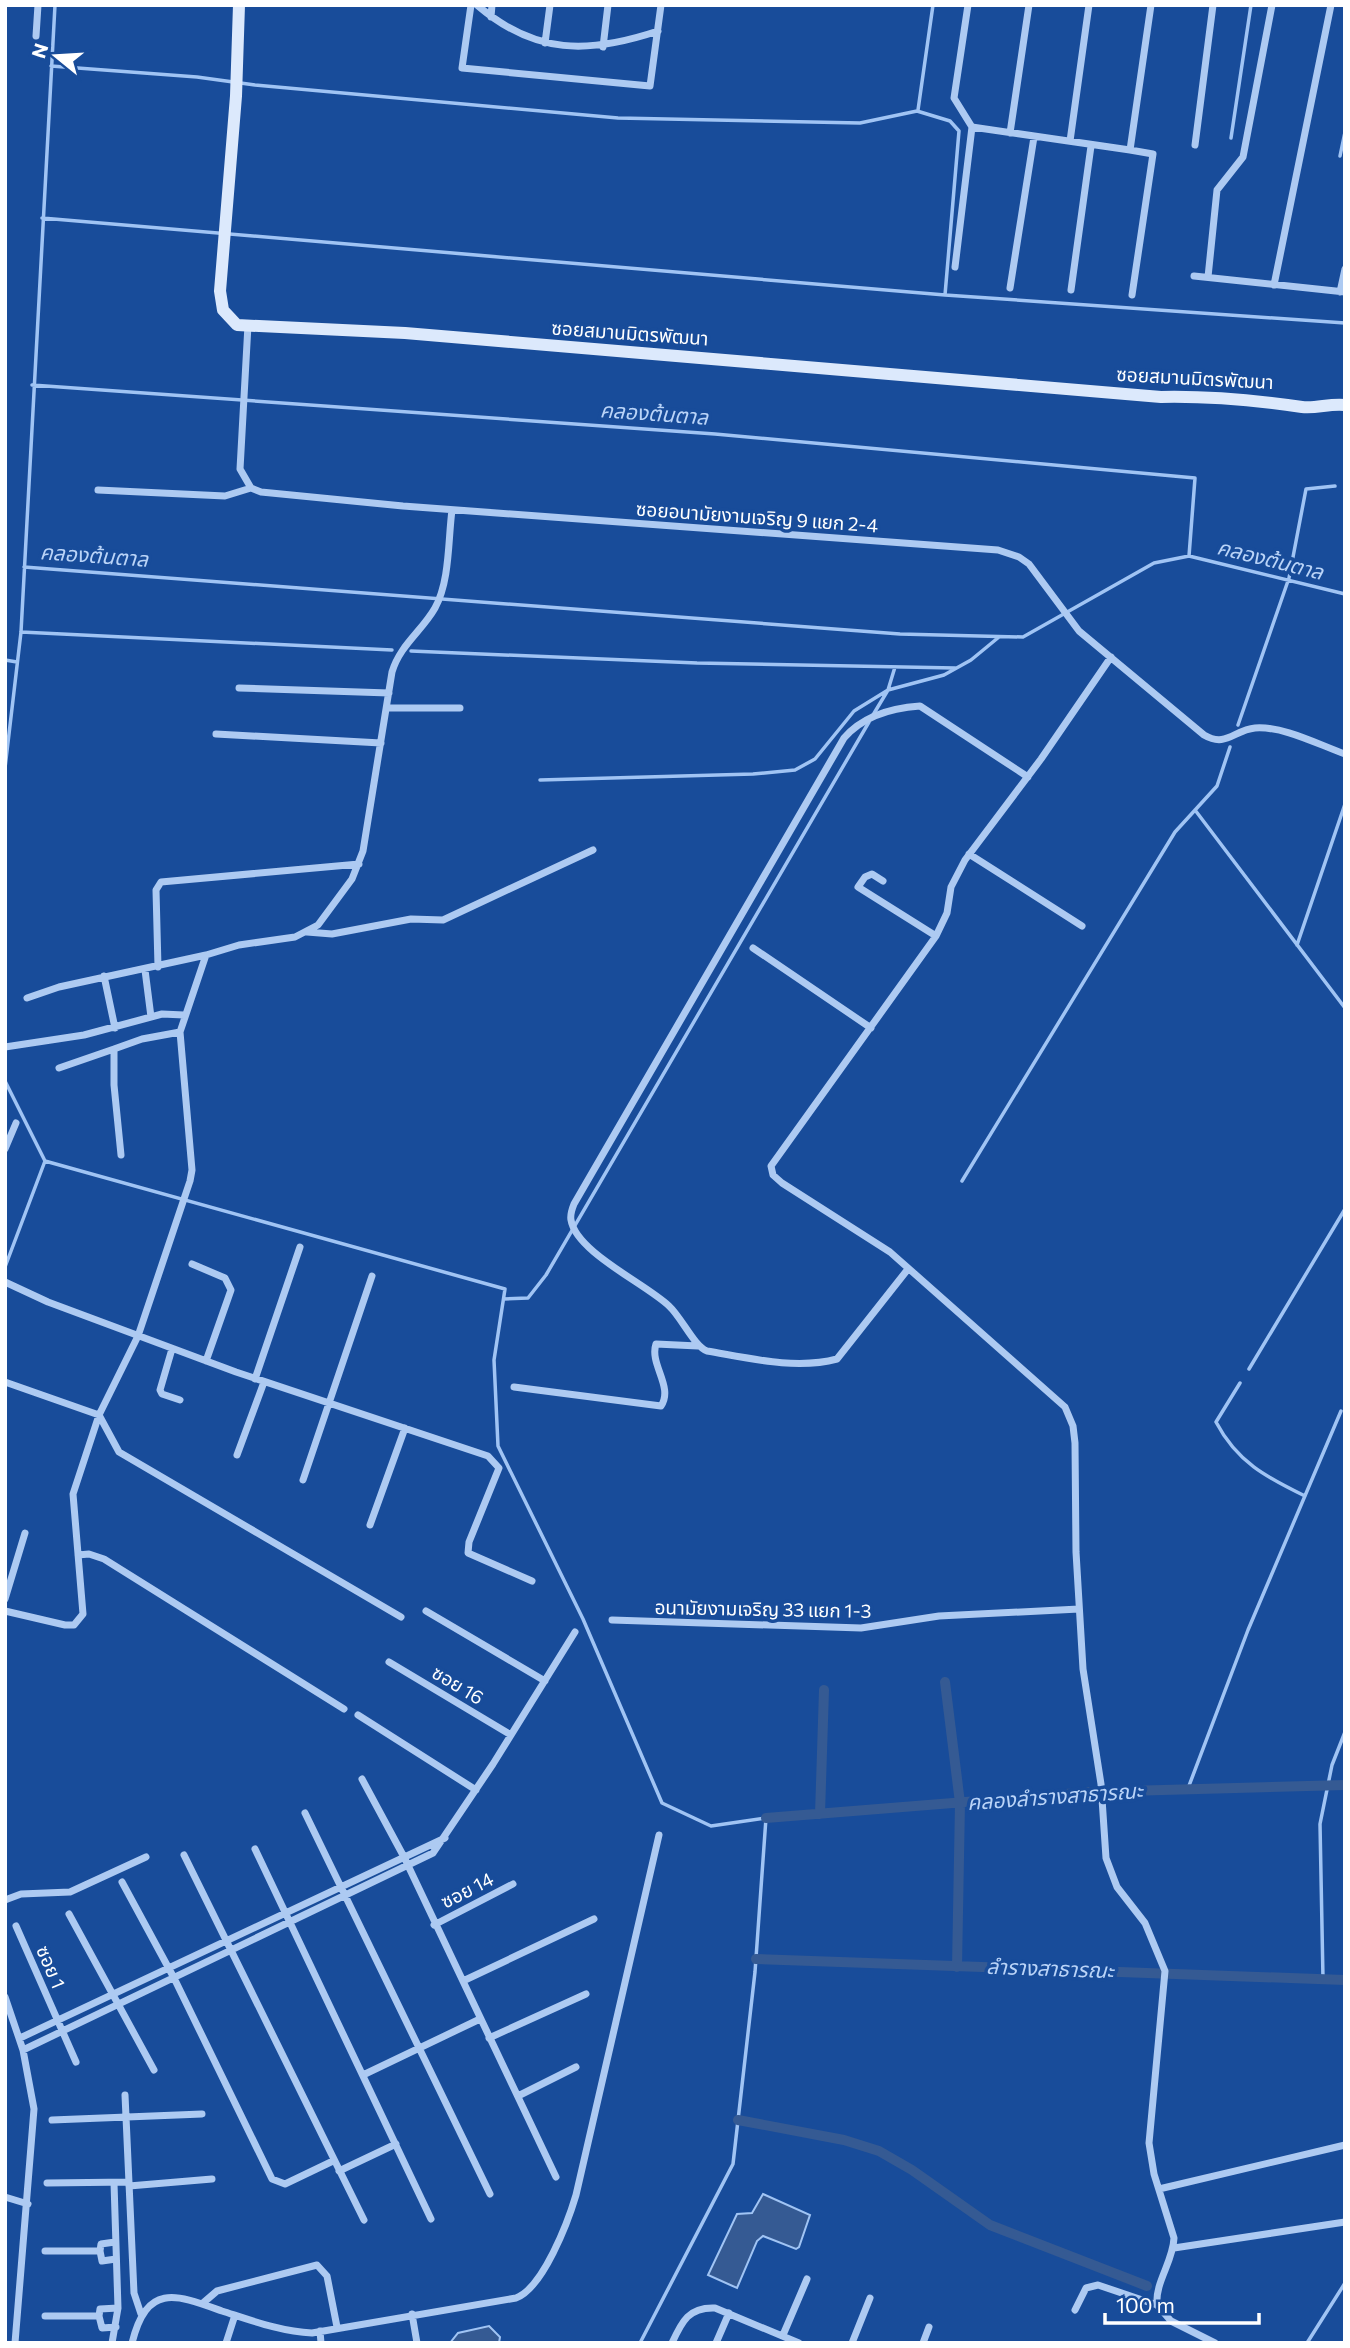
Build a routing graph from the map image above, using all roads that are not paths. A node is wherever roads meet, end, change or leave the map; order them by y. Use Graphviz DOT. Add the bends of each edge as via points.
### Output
graph roads {
  1 [pos="38,5"];
  2 [pos="239,5"];
  3 [pos="471,5"];
  4 [pos="477,5"];
  5 [pos="492,5"];
  6 [pos="550,5"];
  7 [pos="608,5"];
  8 [pos="661,5"];
  9 [pos="968,5"];
  10 [pos="1028,5"];
  11 [pos="1090,5"];
  12 [pos="1151,5"];
  13 [pos="1213,5"];
  14 [pos="1272,5"];
  15 [pos="1331,5"];
  16 [pos="491,16"];
  17 [pos="658,31"];
  18 [pos="36,36"];
  19 [pos="545,43"];
  20 [pos="603,47"];
  21 [pos="972,127"];
  22 [pos="1010,133"];
  23 [pos="1034,137"];
  24 [pos="1070,141"];
  25 [pos="1195,145"];
  26 [pos="1091,146"];
  27 [pos="1130,150"];
  28 [pos="955,267"];
  29 [pos="1345,269"];
  30 [pos="1194,276"];
  31 [pos="1209,277"];
  32 [pos="1274,285"];
  33 [pos="1010,288"];
  34 [pos="1071,290"];
  35 [pos="1342,292"];
  36 [pos="1132,295"];
  37 [pos="248,325"];
  38 [pos="1345,405"];
  39 [pos="251,488"];
  40 [pos="97,489"];
  41 [pos="452,510"];
  42 [pos="1111,657"];
  43 [pos="239,688"];
  44 [pos="389,693"];
  45 [pos="387,708"];
  46 [pos="460,708"];
  47 [pos="216,734"];
  48 [pos="381,743"];
  49 [pos="1345,754"];
  50 [pos="1028,777"];
  51 [pos="593,850"];
  52 [pos="969,854"];
  53 [pos="359,864"];
  54 [pos="883,881"];
  55 [pos="1082,926"];
  56 [pos="306,932"];
  57 [pos="936,936"];
  58 [pos="753,948"];
  59 [pos="206,955"];
  60 [pos="158,967"];
  61 [pos="145,970"];
  62 [pos="104,976"];
  63 [pos="27,998"];
  64 [pos="184,1016"];
  65 [pos="151,1017"];
  66 [pos="115,1028"];
  67 [pos="871,1028"];
  68 [pos="180,1032"];
  69 [pos="5,1047"];
  70 [pos="114,1049"];
  71 [pos="59,1068"];
  72 [pos="16,1123"];
  73 [pos="5,1149"];
  74 [pos="121,1155"];
  75 [pos="300,1247"];
  76 [pos="192,1264"];
  77 [pos="908,1269"];
  78 [pos="372,1276"];
  79 [pos="7,1283"];
  80 [pos="138,1336"];
  81 [pos="698,1346"];
  82 [pos="172,1349"];
  83 [pos="206,1361"];
  84 [pos="260,1381"];
  85 [pos="5,1382"];
  86 [pos="514,1387"];
  87 [pos="180,1401"];
  88 [pos="329,1403"];
  89 [pos="99,1415"];
  90 [pos="405,1428"];
  91 [pos="237,1455"];
  92 [pos="303,1480"];
  93 [pos="370,1525"];
  94 [pos="25,1532"];
  95 [pos="78,1555"];
  96 [pos="532,1581"];
  97 [pos="5,1599"];
  98 [pos="1079,1609"];
  99 [pos="5,1611"];
  100 [pos="426,1611"];
  101 [pos="401,1617"];
  102 [pos="612,1620"];
  103 [pos="575,1632"];
  104 [pos="389,1662"];
  105 [pos="545,1681"];
  106 [pos="344,1709"];
  107 [pos="358,1715"];
  108 [pos="511,1735"];
  109 [pos="362,1779"];
  110 [pos="476,1790"];
  111 [pos="305,1813"];
  112 [pos="659,1835"];
  113 [pos="445,1838"];
  114 [pos="255,1849"];
  115 [pos="184,1855"];
  116 [pos="146,1857"];
  117 [pos="404,1857"];
  118 [pos="407,1865"];
  119 [pos="122,1882"];
  120 [pos="513,1884"];
  121 [pos="342,1885"];
  122 [pos="346,1896"];
  123 [pos="5,1900"];
  124 [pos="285,1912"];
  125 [pos="69,1914"];
  126 [pos="594,1919"];
  127 [pos="289,1923"];
  128 [pos="434,1925"];
  129 [pos="16,1926"];
  130 [pos="226,1940"];
  131 [pos="231,1951"];
  132 [pos="168,1968"];
  133 [pos="174,1978"];
  134 [pos="463,1981"];
  135 [pos="111,1993"];
  136 [pos="586,1994"];
  137 [pos="5,1997"];
  138 [pos="117,2006"];
  139 [pos="8,2018"];
  140 [pos="480,2019"];
  141 [pos="57,2021"];
  142 [pos="61,2034"];
  143 [pos="20,2038"];
  144 [pos="489,2038"];
  145 [pos="420,2049"];
  146 [pos="23,2050"];
  147 [pos="76,2062"];
  148 [pos="576,2067"];
  149 [pos="154,2070"];
  150 [pos="363,2075"];
  151 [pos="125,2095"];
  152 [pos="518,2096"];
  153 [pos="202,2114"];
  154 [pos="126,2117"];
  155 [pos="52,2120"];
  156 [pos="396,2144"];
  157 [pos="1345,2145"];
  158 [pos="333,2161"];
  159 [pos="339,2171"];
  160 [pos="556,2177"];
  161 [pos="212,2179"];
  162 [pos="47,2183"];
  163 [pos="114,2183"];
  164 [pos="129,2184"];
  165 [pos="1159,2189"];
  166 [pos="490,2194"];
  167 [pos="5,2197"];
  168 [pos="28,2204"];
  169 [pos="431,2219"];
  170 [pos="364,2220"];
  171 [pos="1345,2222"];
  172 [pos="115,2242"];
  173 [pos="1174,2248"];
  174 [pos="46,2251"];
  175 [pos="100,2251"];
  176 [pos="116,2259"];
  177 [pos="807,2279"];
  178 [pos="870,2298"];
  179 [pos="203,2303"];
  180 [pos="1157,2305"];
  181 [pos="118,2308"];
  182 [pos="1075,2310"];
  183 [pos="729,2313"];
  184 [pos="141,2314"];
  185 [pos="412,2314"];
  186 [pos="235,2315"];
  187 [pos="45,2316"];
  188 [pos="99,2316"];
  189 [pos="116,2327"];
  190 [pos="337,2327"];
  191 [pos="929,2328"];
  192 [pos="320,2331"];
  193 [pos="786,2339"];
  194 [pos="15,2343"];
  195 [pos="112,2343"];
  196 [pos="132,2343"];
  197 [pos="226,2343"];
  198 [pos="321,2343"];
  199 [pos="417,2343"];
  200 [pos="671,2343"];
  201 [pos="716,2343"];
  202 [pos="799,2343"];
  203 [pos="852,2343"];
  204 [pos="923,2343"];
  205 [pos="1215,2343"];
  1 -- 18 [label="street"];
  2 -- 37 [label="street" via="220,291 223,310 237,325"];
  3 -- 17 [label="street" via="462,68 650,86"];
  4 -- 16 [label="street"];
  5 -- 16 [label="street"];
  6 -- 19 [label="street"];
  7 -- 20 [label="street"];
  8 -- 17 [label="street"];
  9 -- 21 [label="street" via="954,98"];
  10 -- 22 [label="street"];
  11 -- 24 [label="street"];
  12 -- 27 [label="street"];
  13 -- 25 [label="street"];
  14 -- 31 [label="street" via="1243,157 1217,190"];
  15 -- 32 [label="street"];
  16 -- 19 [label="street"];
  17 -- 20 [label="street"];
  19 -- 20 [label="street"];
  21 -- 22 [label="street"];
  21 -- 28 [label="street"];
  22 -- 23 [label="street"];
  23 -- 24 [label="street"];
  23 -- 33 [label="street"];
  24 -- 26 [label="street"];
  26 -- 27 [label="street"];
  26 -- 34 [label="street"];
  27 -- 36 [label="street" via="1153,154"];
  29 -- 35 [label="street"];
  30 -- 31 [label="street"];
  31 -- 32 [label="street"];
  32 -- 35 [label="street"];
  37 -- 38 [label="street, ซอยสมานมิตรพัฒนา" via="405,333 1149,396 1253,399 1305,407"];
  37 -- 39 [label="street" via="240,469"];
  39 -- 40 [label="street" via="225,496"];
  39 -- 41 [label="street, ซอยอนามัยงามเจริญ 9 แยก 2-4"];
  41 -- 42 [label="street, ซอยอนามัยงามเจริญ 9 แยก 2-4" via="998,550 1029,564 1068,619"];
  41 -- 44 [label="street" via="441,594 398,654"];
  42 -- 49 [label="street, ซอยอนามัยงามเจริญ 9 แยก 2-4" via="1210,739 1229,740 1245,730 1268,729"];
  42 -- 50 [label="street"];
  43 -- 44 [label="street"];
  44 -- 45 [label="street"];
  45 -- 46 [label="street"];
  45 -- 48 [label="street"];
  47 -- 48 [label="street"];
  48 -- 53 [label="street"];
  50 -- 52 [label="street"];
  50 -- 81 [label="street" via="920,706 887,711 856,724 662,1050 570,1216 576,1233 667,1304"];
  51 -- 56 [label="street" via="443,920 411,919 332,934"];
  52 -- 55 [label="street"];
  52 -- 57 [label="street" via="951,887 947,913"];
  53 -- 56 [label="street" via="330,911"];
  53 -- 60 [label="street" via="162,882 156,890"];
  54 -- 57 [label="street" via="872,874 858,887"];
  56 -- 59 [label="street"];
  57 -- 67 [label="street"];
  58 -- 67 [label="street"];
  59 -- 60 [label="street"];
  59 -- 64 [label="street"];
  60 -- 61 [label="street"];
  61 -- 62 [label="street"];
  61 -- 65 [label="street"];
  62 -- 63 [label="street"];
  62 -- 66 [label="street"];
  64 -- 65 [label="street"];
  64 -- 68 [label="street"];
  65 -- 66 [label="street"];
  66 -- 69 [label="street"];
  67 -- 77 [label="street" via="771,1166 782,1183 890,1252"];
  68 -- 70 [label="street"];
  68 -- 80 [label="street" via="192,1170"];
  70 -- 71 [label="street"];
  70 -- 74 [label="street"];
  72 -- 73 [label="street"];
  75 -- 84 [label="street"];
  76 -- 83 [label="street" via="225,1278 231,1290"];
  77 -- 81 [label="street" via="837,1359 798,1363"];
  77 -- 98 [label="street" via="1070,1416 1075,1443"];
  78 -- 88 [label="street"];
  79 -- 80 [label="street"];
  80 -- 82 [label="street"];
  80 -- 89 [label="street"];
  81 -- 86 [label="street" via="656,1344 654,1352 666,1393 661,1406"];
  82 -- 83 [label="street"];
  82 -- 87 [label="street" via="160,1390"];
  83 -- 84 [label="street"];
  84 -- 88 [label="street"];
  84 -- 91 [label="street"];
  85 -- 89 [label="street"];
  88 -- 90 [label="street"];
  88 -- 92 [label="street"];
  89 -- 95 [label="street" via="78,1472 72,1513"];
  89 -- 101 [label="street" via="119,1452"];
  90 -- 93 [label="street"];
  90 -- 96 [label="street" via="497,1462 496,1479 467,1550"];
  94 -- 97 [label="street"];
  95 -- 99 [label="street" via="84,1607 74,1625"];
  95 -- 106 [label="street" via="104,1559"];
  98 -- 102 [label="street, อนามัยงามเจริญ 33 แยก 1-3" via="939,1616 861,1628"];
  98 -- 165 [label="street" via="1106,1858 1111,1874 1145,1923 1165,1971 1149,2143"];
  100 -- 105 [label="street"];
  103 -- 105 [label="street"];
  104 -- 108 [label="street, ซอย 16"];
  105 -- 108 [label="street"];
  107 -- 110 [label="street"];
  108 -- 110 [label="street"];
  109 -- 117 [label="street"];
  110 -- 113 [label="street"];
  111 -- 121 [label="street"];
  112 -- 185 [label="street" via="576,2195 548,2260 533,2286 521,2296"];
  113 -- 117 [label="street"];
  113 -- 118 [label="street" via="433,1853"];
  114 -- 124 [label="street"];
  115 -- 130 [label="street"];
  116 -- 123 [label="street" via="70,1892"];
  117 -- 118 [label="street"];
  117 -- 121 [label="street"];
  118 -- 122 [label="street"];
  118 -- 128 [label="street"];
  119 -- 132 [label="street"];
  120 -- 128 [label="street, ซอย 14"];
  121 -- 122 [label="street"];
  121 -- 124 [label="street"];
  122 -- 127 [label="street"];
  122 -- 145 [label="street"];
  124 -- 127 [label="street"];
  124 -- 130 [label="street"];
  125 -- 135 [label="street"];
  126 -- 134 [label="street"];
  127 -- 131 [label="street"];
  127 -- 150 [label="street"];
  128 -- 134 [label="street"];
  129 -- 141 [label="street, ซอย 1"];
  130 -- 131 [label="street"];
  130 -- 132 [label="street"];
  131 -- 133 [label="street"];
  131 -- 158 [label="street"];
  132 -- 133 [label="street"];
  132 -- 135 [label="street"];
  133 -- 138 [label="street"];
  133 -- 158 [label="street" via="272,2179 285,2185"];
  134 -- 140 [label="street"];
  135 -- 138 [label="street"];
  135 -- 141 [label="street"];
  136 -- 144 [label="street"];
  137 -- 139 [label="street"];
  138 -- 142 [label="street"];
  138 -- 149 [label="street"];
  139 -- 143 [label="street"];
  140 -- 144 [label="street"];
  140 -- 145 [label="street"];
  141 -- 142 [label="street, ซอย 1"];
  141 -- 143 [label="street"];
  142 -- 146 [label="street"];
  142 -- 147 [label="street, ซอย 1"];
  143 -- 146 [label="street"];
  144 -- 152 [label="street"];
  145 -- 150 [label="street"];
  145 -- 166 [label="street"];
  146 -- 168 [label="street" via="34,2109"];
  148 -- 152 [label="street"];
  150 -- 156 [label="street"];
  151 -- 154 [label="street"];
  152 -- 160 [label="street"];
  153 -- 154 [label="street"];
  154 -- 155 [label="street"];
  154 -- 164 [label="street"];
  156 -- 159 [label="street"];
  156 -- 169 [label="street"];
  157 -- 165 [label="street"];
  158 -- 159 [label="street"];
  159 -- 170 [label="street"];
  161 -- 164 [label="street"];
  162 -- 163 [label="street"];
  163 -- 164 [label="street"];
  163 -- 172 [label="street"];
  164 -- 184 [label="street" via="134,2293"];
  165 -- 173 [label="street"];
  167 -- 168 [label="street"];
  168 -- 194 [label="street"];
  171 -- 173 [label="street"];
  172 -- 175 [label="street" via="102,2244"];
  172 -- 176 [label="street"];
  173 -- 180 [label="street"];
  174 -- 175 [label="street"];
  175 -- 176 [label="street" via="102,2261"];
  176 -- 181 [label="street"];
  177 -- 193 [label="street"];
  178 -- 203 [label="street"];
  179 -- 184 [label="street" via="170,2296 155,2301"];
  179 -- 186 [label="street"];
  179 -- 190 [label="street" via="217,2291 317,2266 327,2276"];
  180 -- 182 [label="street" via="1098,2285 1086,2288"];
  180 -- 205 [label="street" via="1164,2317"];
  181 -- 188 [label="street" via="100,2309"];
  181 -- 189 [label="street"];
  183 -- 193 [label="street"];
  183 -- 200 [label="street" via="695,2309"];
  183 -- 201 [label="street"];
  184 -- 196 [label="street"];
  185 -- 190 [label="street"];
  185 -- 199 [label="street"];
  186 -- 192 [label="street" via="290,2331"];
  186 -- 197 [label="street"];
  187 -- 188 [label="street"];
  188 -- 189 [label="street" via="102,2328"];
  189 -- 195 [label="street"];
  190 -- 192 [label="street"];
  191 -- 204 [label="street"];
  192 -- 198 [label="street"];
  193 -- 202 [label="street"];
}
